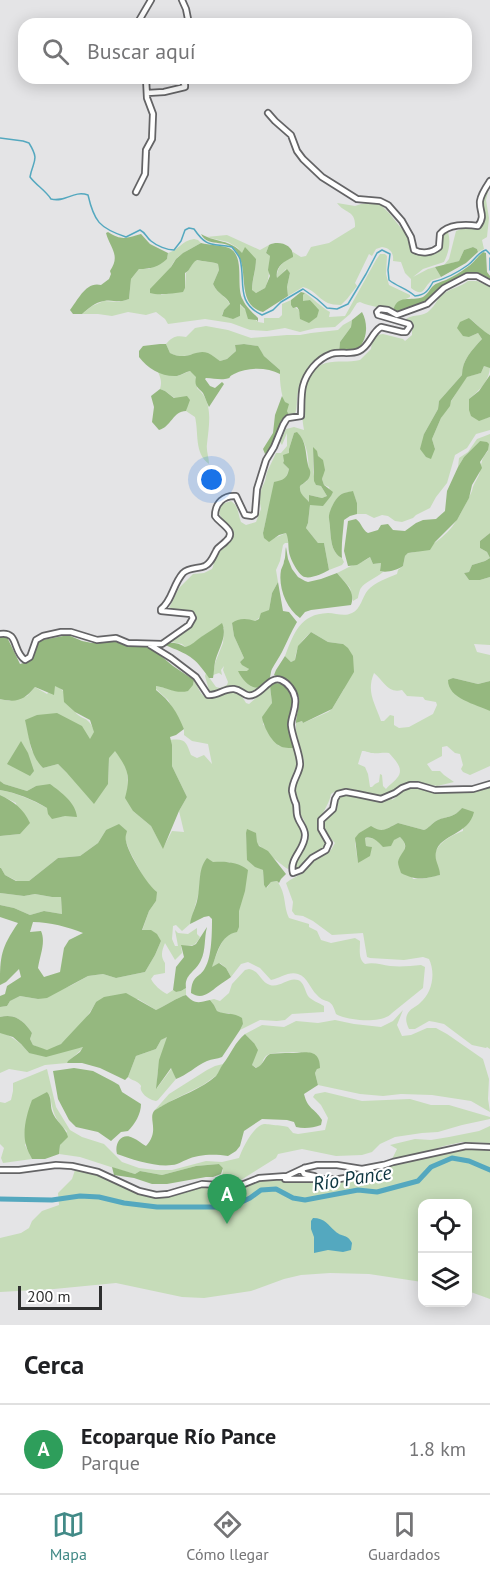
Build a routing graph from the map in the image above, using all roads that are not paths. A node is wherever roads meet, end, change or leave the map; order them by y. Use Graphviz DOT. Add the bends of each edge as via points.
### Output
graph roads {
  1 [pos="151,0"];
  2 [pos="182,0"];
  3 [pos="140,18"];
  4 [pos="187,18"];
  5 [pos="146,84"];
  6 [pos="185,84"];
  7 [pos="147,93"];
  8 [pos="268,113"];
  9 [pos="490,182"];
  10 [pos="136,192"];
  11 [pos="490,283"];
  12 [pos="0,634"];
  13 [pos="147,644"];
  14 [pos="490,784"];
  15 [pos="490,1147"];
  16 [pos="383,1165"];
  17 [pos="343,1166"];
  18 [pos="304,1168"];
  19 [pos="0,1170"];
  20 [pos="277,1178"];
  21 [pos="328,1178"];
  22 [pos="339,1179"];
  1 -- 3 [label="street"];
  2 -- 4 [label="street"];
  5 -- 7 [label="street"];
  6 -- 7 [label="street"];
  7 -- 10 [label="street" via="153,114 152,139 146,150 145,174"];
  8 -- 9 [label="street" via="291,135 297,151 322,177 357,199 388,205 402,221 416,252 438,249 440,234 448,227 478,226 483,216 480,199"];
  11 -- 13 [label="street" via="467,276 421,307 397,315 380,309 378,315 409,324 406,332 381,327 361,350 332,354 317,361 305,376 301,416 288,418 282,425 266,460 257,489 255,514 245,515 236,496 228,496 218,504 215,516 227,526 229,539 207,565 184,572 160,610 191,614 191,622 165,643"];
  12 -- 13 [label="street" via="11,635 25,660 36,640 61,632"];
  13 -- 14 [label="street" via="196,677 208,695 232,689 250,696 276,679 290,688 295,699 291,728 300,762 292,790 305,835 292,864 293,873 326,850 329,843 321,820 333,809 339,794 381,799 410,785 435,790 473,789"];
  15 -- 16 [label="street" via="466,1146"];
  16 -- 17 [label="street" via="362,1170"];
  16 -- 22 [label="street"];
  17 -- 18 [label="street" via="323,1164"];
  17 -- 22 [label="street" via="347,1174"];
  18 -- 20 [label="street"];
  18 -- 21 [label="street" via="307,1176"];
  19 -- 20 [label="street" via="72,1166 156,1195 202,1184 234,1186"];
  20 -- 21 [label="street"];
  21 -- 22 [label="street"];
}
